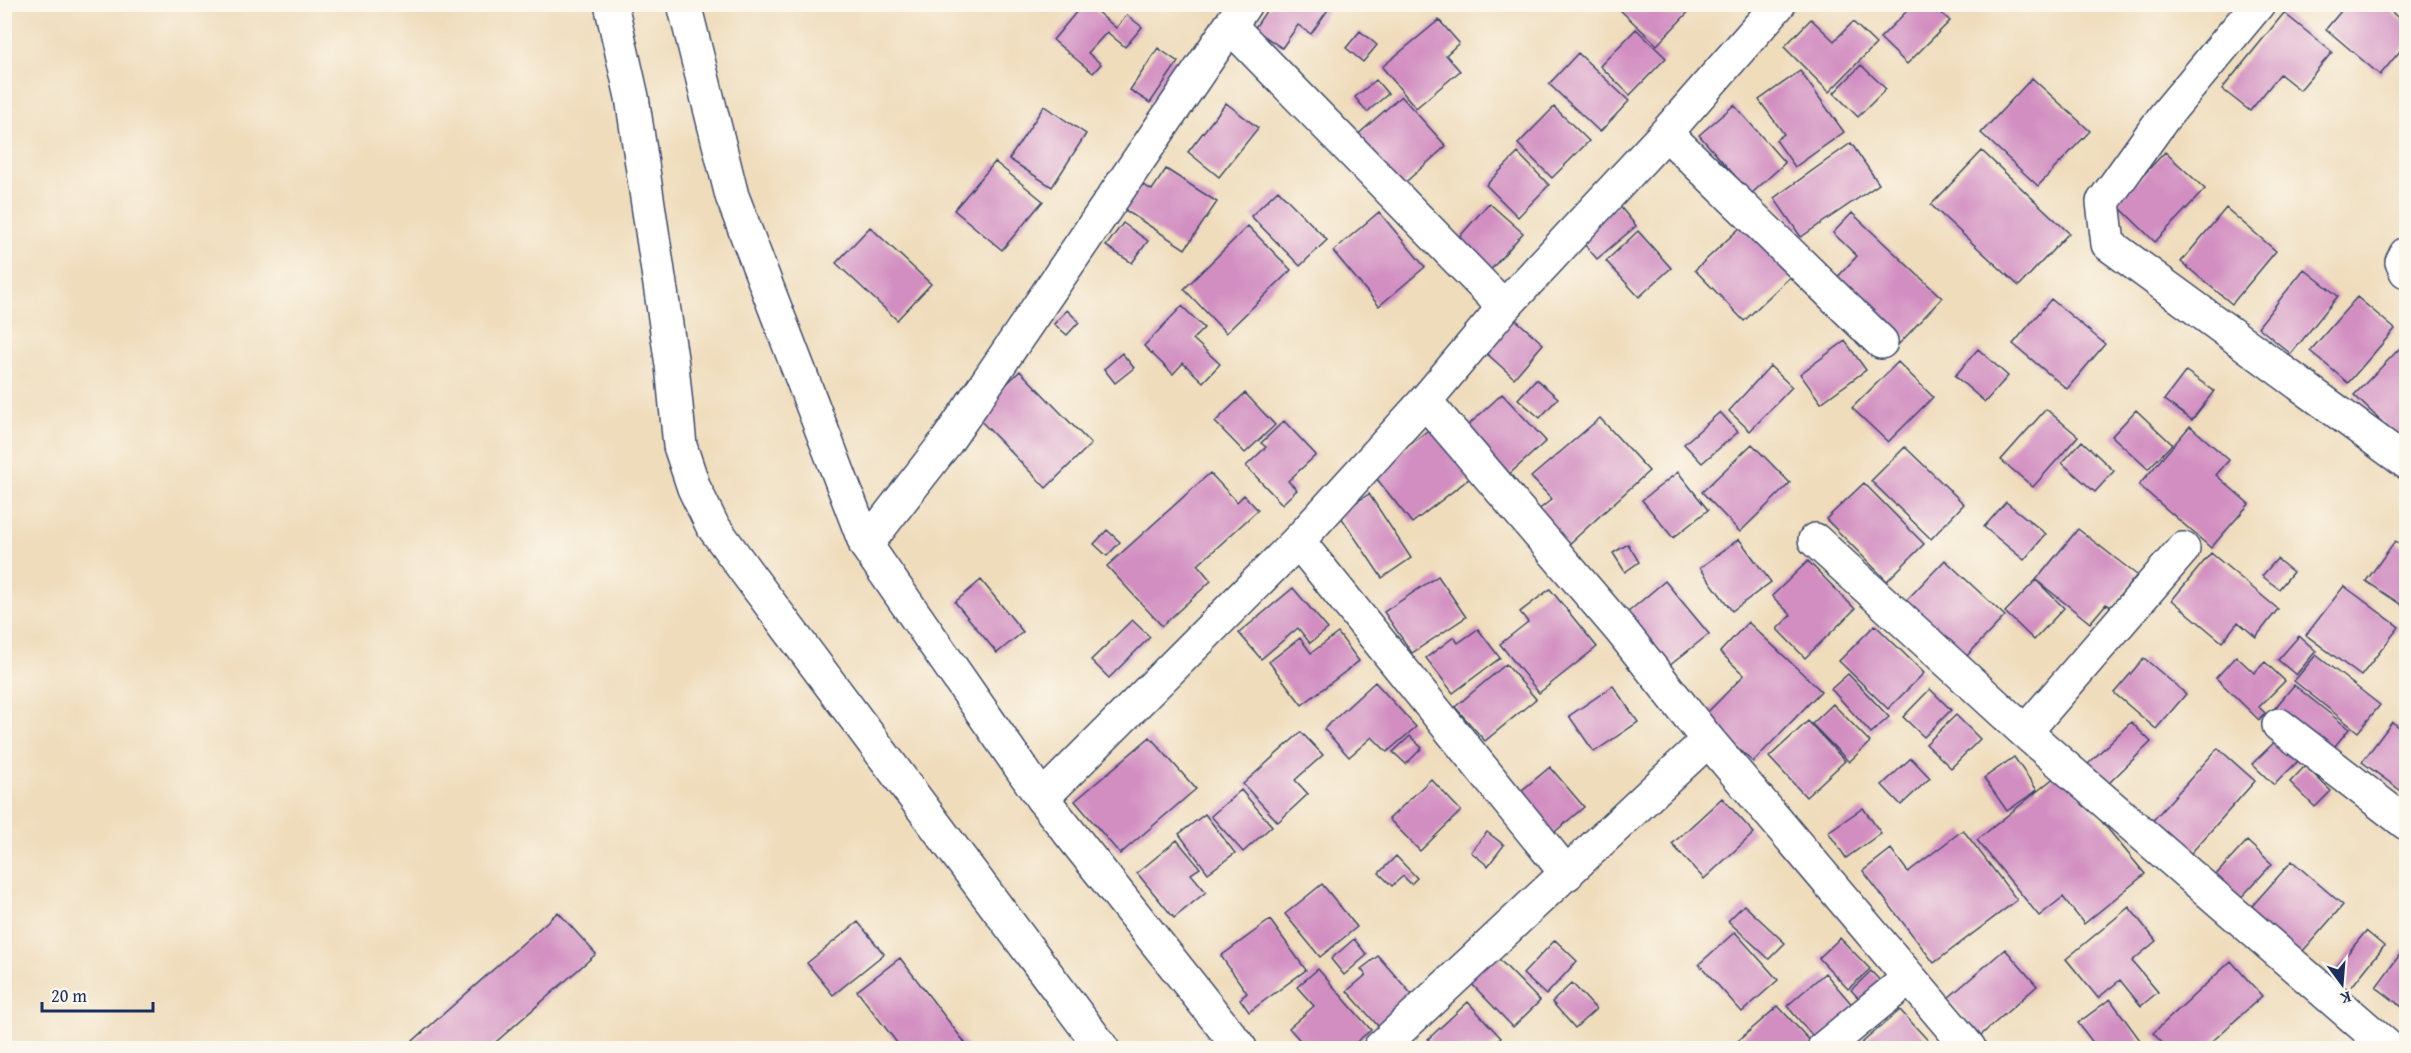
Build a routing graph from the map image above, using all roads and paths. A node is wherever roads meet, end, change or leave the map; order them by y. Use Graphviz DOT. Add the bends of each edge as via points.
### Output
graph roads {
  1 [pos="611,4"];
  2 [pos="684,4"];
  3 [pos="1779,4"];
  4 [pos="2258,4"];
  5 [pos="1238,16"];
  6 [pos="1666,133"];
  7 [pos="2406,254"];
  8 [pos="2406,271"];
  9 [pos="1504,307"];
  10 [pos="1881,342"];
  11 [pos="1425,401"];
  12 [pos="2406,462"];
  13 [pos="1298,540"];
  14 [pos="1815,540"];
  15 [pos="866,545"];
  16 [pos="2183,549"];
  17 [pos="2279,725"];
  18 [pos="2025,732"];
  19 [pos="1708,740"];
  20 [pos="1042,798"];
  21 [pos="2406,823"];
  22 [pos="1567,874"];
  23 [pos="1908,979"];
  24 [pos="1102,1048"];
  25 [pos="1240,1048"];
  26 [pos="1380,1048"];
  27 [pos="1824,1048"];
  28 [pos="1969,1048"];
  29 [pos="2389,1048"];
  1 -- 24 [label="street" via="632,97 672,365 680,446 694,488 712,525 733,554"];
  2 -- 15 [label="street" via="732,196"];
  3 -- 6 [label="street"];
  4 -- 12 [label="street" via="2164,117 2103,202 2108,244"];
  5 -- 9 [label="street"];
  5 -- 15 [label="street" via="947,441"];
  6 -- 9 [label="street"];
  6 -- 10 [label="street"];
  7 -- 8 [label="street" via="2402,262"];
  9 -- 11 [label="street"];
  11 -- 13 [label="street"];
  11 -- 19 [label="street" via="1620,629"];
  13 -- 20 [label="street"];
  13 -- 22 [label="street"];
  14 -- 18 [label="street"];
  15 -- 20 [label="street"];
  16 -- 18 [label="street"];
  17 -- 21 [label="street"];
  18 -- 29 [label="street"];
  19 -- 22 [label="street"];
  19 -- 23 [label="street"];
  20 -- 25 [label="street"];
  22 -- 26 [label="street"];
  23 -- 27 [label="street"];
  23 -- 28 [label="street"];
}
